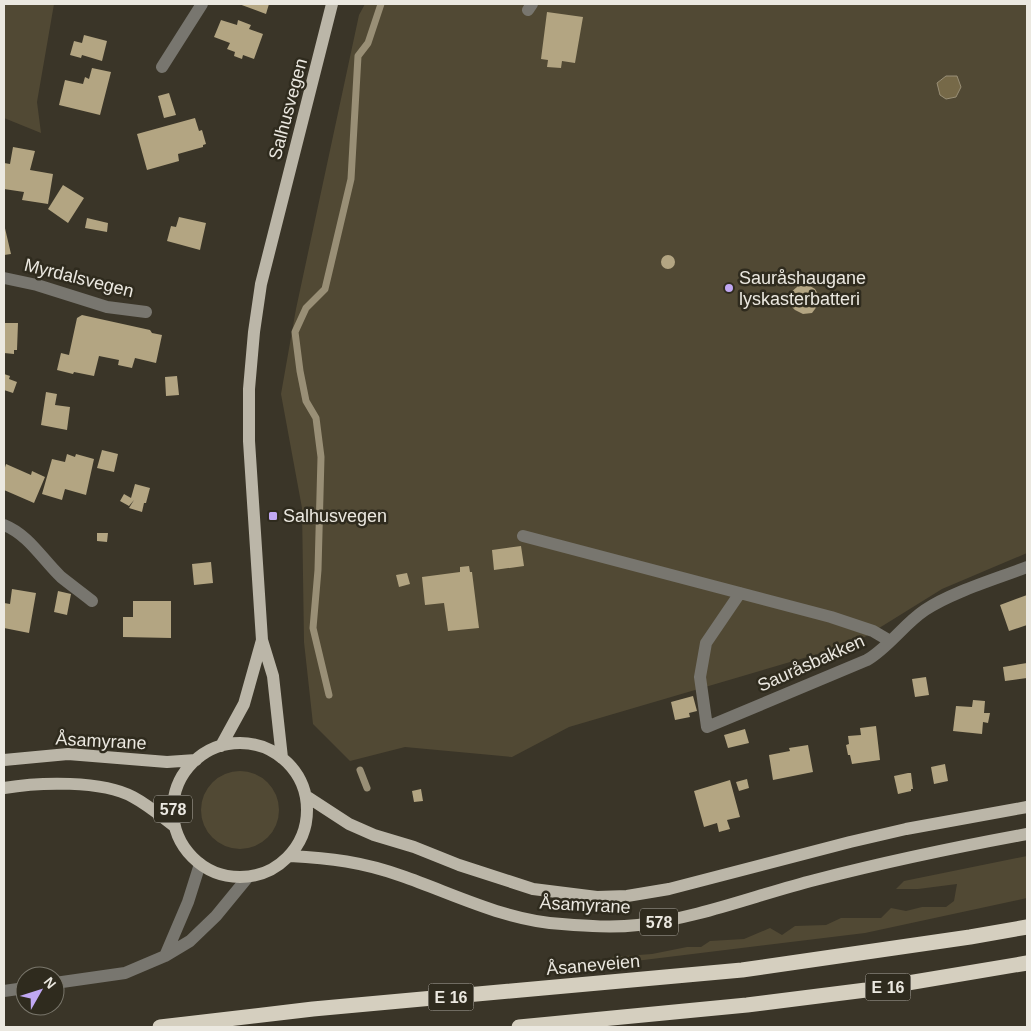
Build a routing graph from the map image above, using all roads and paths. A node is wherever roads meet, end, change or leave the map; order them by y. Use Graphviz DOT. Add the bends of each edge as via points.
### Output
graph roads {
  1 [pos="202,4"];
  2 [pos="332,4"];
  3 [pos="162,66"];
  4 [pos="4,278"];
  5 [pos="146,312"];
  6 [pos="4,525"];
  7 [pos="523,536"];
  8 [pos="1027,566"];
  9 [pos="740,593"];
  10 [pos="92,601"];
  11 [pos="262,640"];
  12 [pos="890,641"];
  13 [pos="221,746"];
  14 [pos="282,758"];
  15 [pos="4,760"];
  16 [pos="196,760"];
  17 [pos="4,788"];
  18 [pos="306,796"];
  19 [pos="1027,807"];
  20 [pos="174,826"];
  21 [pos="1027,834"];
  22 [pos="290,856"];
  23 [pos="200,864"];
  24 [pos="248,877"];
  25 [pos="1027,927"];
  26 [pos="165,956"];
  27 [pos="1027,963"];
  28 [pos="65,982"];
  29 [pos="160,1027"];
  30 [pos="519,1027"];
  1 -- 3 [label="street"];
  2 -- 11 [label="main road, Salhusvegen" via="261,284 254,332 249,442"];
  4 -- 5 [label="street, Myrdalsvegen" via="107,307"];
  6 -- 10 [label="street" via="28,540 60,576"];
  7 -- 9 [label="street"];
  8 -- 12 [label="street, Sauråsbakken" via="940,601 923,611"];
  9 -- 12 [label="street" via="831,617 873,631"];
  9 -- 12 [label="street, Sauråsbakken" via="706,643 700,677 706,727 867,660"];
  11 -- 13 [label="main road, Salhusvegen" via="244,704"];
  11 -- 14 [label="main road, Salhusvegen" via="273,676"];
  13 -- 14 [label="main road, 578" via="253,744"];
  13 -- 16 [label="main road, 578"];
  14 -- 18 [label="main road, 578" via="293,769"];
  15 -- 16 [label="main road, Åsamyrane / 578" via="68,754 167,762"];
  16 -- 20 [label="main road, 578" via="186,770 174,797"];
  17 -- 20 [label="main road, 578" via="52,784 86,785 116,791 132,797"];
  18 -- 19 [label="main road, Åsamyrane / 578" via="349,824 459,865 533,889 597,897 669,889 850,842"];
  18 -- 22 [label="main road, 578" via="305,828"];
  20 -- 23 [label="main road, 578" via="188,854"];
  21 -- 22 [label="main road, Åsamyrane / 578" via="858,869 677,919 597,927 522,918 360,863"];
  22 -- 24 [label="main road, 578" via="264,874"];
  23 -- 24 [label="main road, 578" via="215,873"];
  23 -- 26 [label="street"];
  24 -- 26 [label="street" via="216,916 190,940"];
  25 -- 29 [label="highway, Åsaneveien / E 16" via="742,970"];
  26 -- 28 [label="street" via="125,973"];
  27 -- 30 [label="highway, E 16" via="866,990 747,1005"];
}
